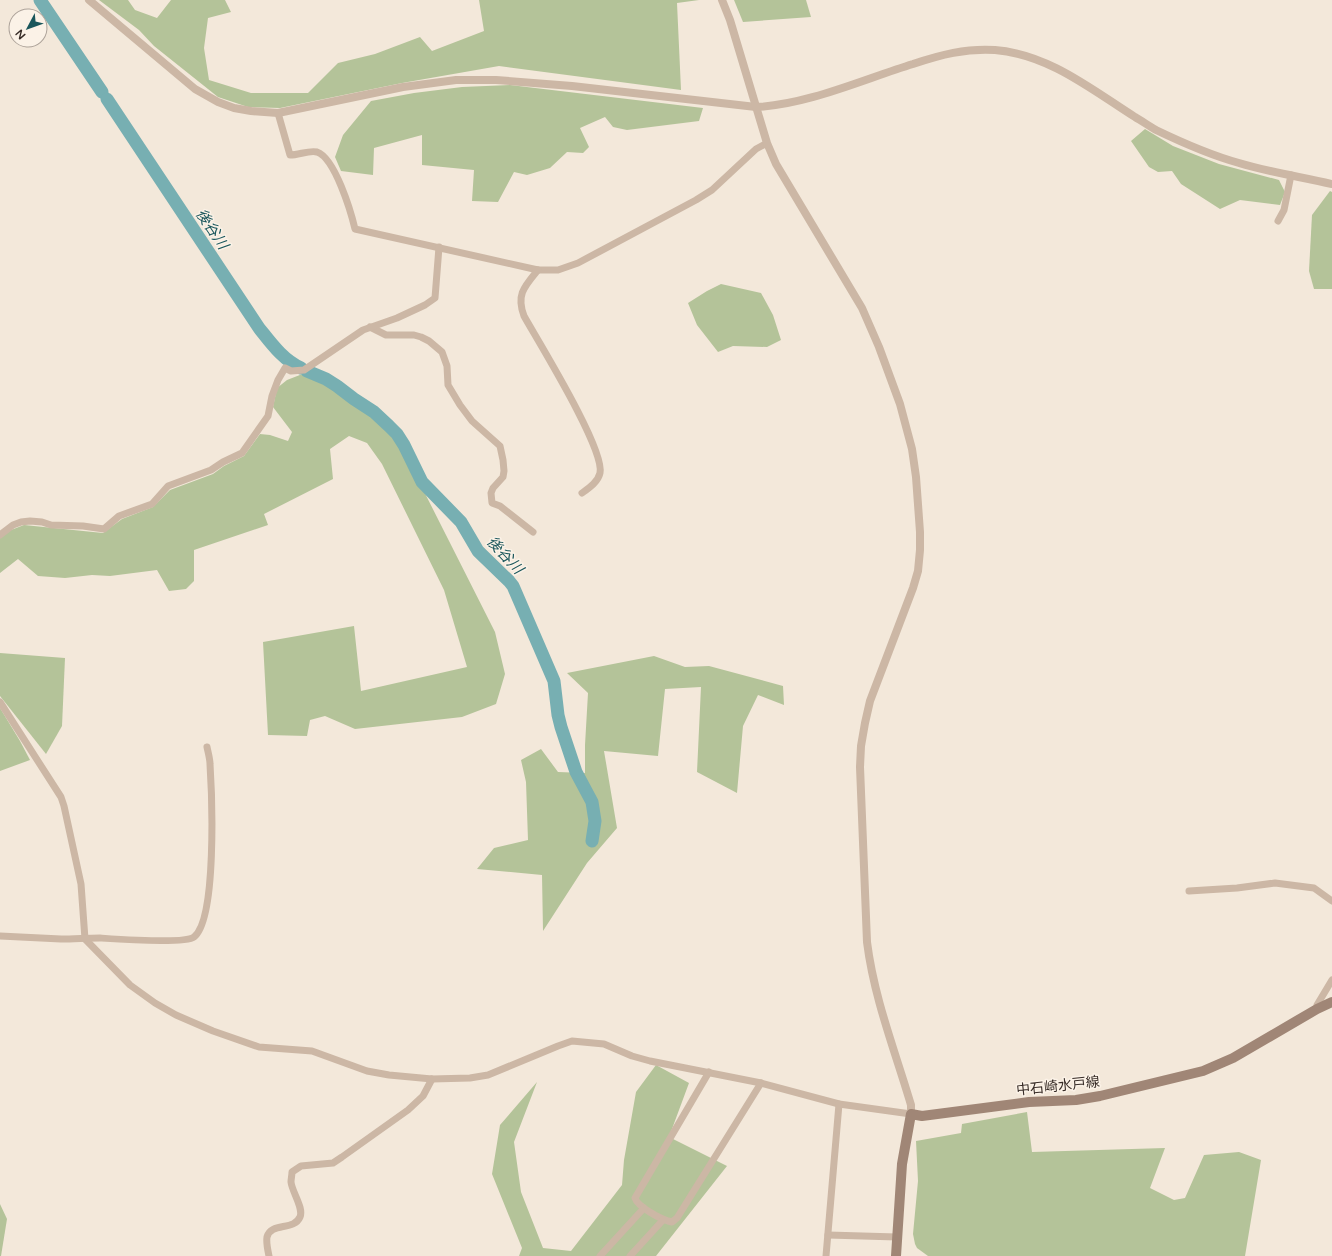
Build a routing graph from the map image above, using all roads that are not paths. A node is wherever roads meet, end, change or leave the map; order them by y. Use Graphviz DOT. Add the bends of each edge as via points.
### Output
graph roads {
  1 [pos="89,0"];
  2 [pos="722,0"];
  3 [pos="756,107"];
  4 [pos="278,113"];
  5 [pos="767,143"];
  6 [pos="1291,175"];
  7 [pos="1332,184"];
  8 [pos="1278,221"];
  9 [pos="440,247"];
  10 [pos="538,270"];
  11 [pos="370,327"];
  12 [pos="582,493"];
  13 [pos="533,532"];
  14 [pos="0,535"];
  15 [pos="0,702"];
  16 [pos="207,747"];
  17 [pos="1190,891"];
  18 [pos="1332,901"];
  19 [pos="0,936"];
  20 [pos="85,939"];
  21 [pos="1332,980"];
  22 [pos="1332,1002"];
  23 [pos="1317,1009"];
  24 [pos="708,1072"];
  25 [pos="432,1079"];
  26 [pos="761,1083"];
  27 [pos="839,1104"];
  28 [pos="910,1114"];
  29 [pos="644,1208"];
  30 [pos="663,1220"];
  31 [pos="828,1235"];
  32 [pos="897,1237"];
  33 [pos="269,1256"];
  34 [pos="600,1256"];
  35 [pos="630,1256"];
  36 [pos="826,1256"];
  37 [pos="896,1256"];
  1 -- 4 [label="street" via="205,96 234,108"];
  2 -- 3 [label="street"];
  3 -- 4 [label="street" via="544,83 456,80 403,87"];
  3 -- 5 [label="street"];
  3 -- 6 [label="street" via="787,104 950,53 978,49 1012,52 1060,70 1154,129 1201,151 1240,164"];
  4 -- 9 [label="street" via="290,155 317,152 328,162 346,197 355,229"];
  5 -- 10 [label="street" via="756,149 712,190 696,200 578,262 558,270"];
  5 -- 28 [label="street" via="776,164 870,326 906,426 916,477 920,532 918,571 870,701 861,746 860,767 866,942 877,995 910,1105"];
  6 -- 7 [label="street"];
  6 -- 8 [label="street" via="1284,210"];
  9 -- 10 [label="street"];
  9 -- 11 [label="street" via="435,298 397,318"];
  10 -- 12 [label="street" via="524,288 520,306 561,379 597,453 600,472 593,484"];
  11 -- 13 [label="street" via="386,335 421,337 442,352 447,366 448,385 460,405 472,421 500,446 504,471 503,477 491,493 492,503 500,506"];
  11 -- 14 [label="street" via="304,370 291,371 285,368 275,388 268,416 242,453 211,470 168,486 152,504 119,516 104,529 30,521 13,525"];
  15 -- 20 [label="street" via="61,797 81,884"];
  16 -- 20 [label="street" via="210,763 212,858 208,900 196,940"];
  17 -- 18 [label="street" via="1275,883 1314,888"];
  19 -- 20 [label="street"];
  20 -- 25 [label="street" via="130,985 155,1003 213,1031 260,1047 312,1051 367,1071"];
  21 -- 23 [label="street"];
  22 -- 23 [label="main road, 中石崎水戸線"];
  23 -- 28 [label="main road, 中石崎水戸線" via="1234,1058 1203,1071 1076,1100 1028,1102 922,1116"];
  24 -- 25 [label="street" via="650,1061 604,1044 572,1041 488,1075"];
  24 -- 26 [label="street"];
  24 -- 29 [label="street" via="635,1198"];
  25 -- 33 [label="street" via="423,1096 408,1110 333,1163 301,1166 292,1172 291,1182 301,1212 295,1224 271,1231 267,1238"];
  26 -- 27 [label="street"];
  26 -- 30 [label="street" via="676,1218 672,1222"];
  27 -- 28 [label="street"];
  27 -- 31 [label="street"];
  28 -- 32 [label="main road" via="902,1164"];
  29 -- 30 [label="street"];
  29 -- 34 [label="street"];
  30 -- 35 [label="street"];
  31 -- 32 [label="street"];
  31 -- 36 [label="street"];
  32 -- 37 [label="main road"];
}
